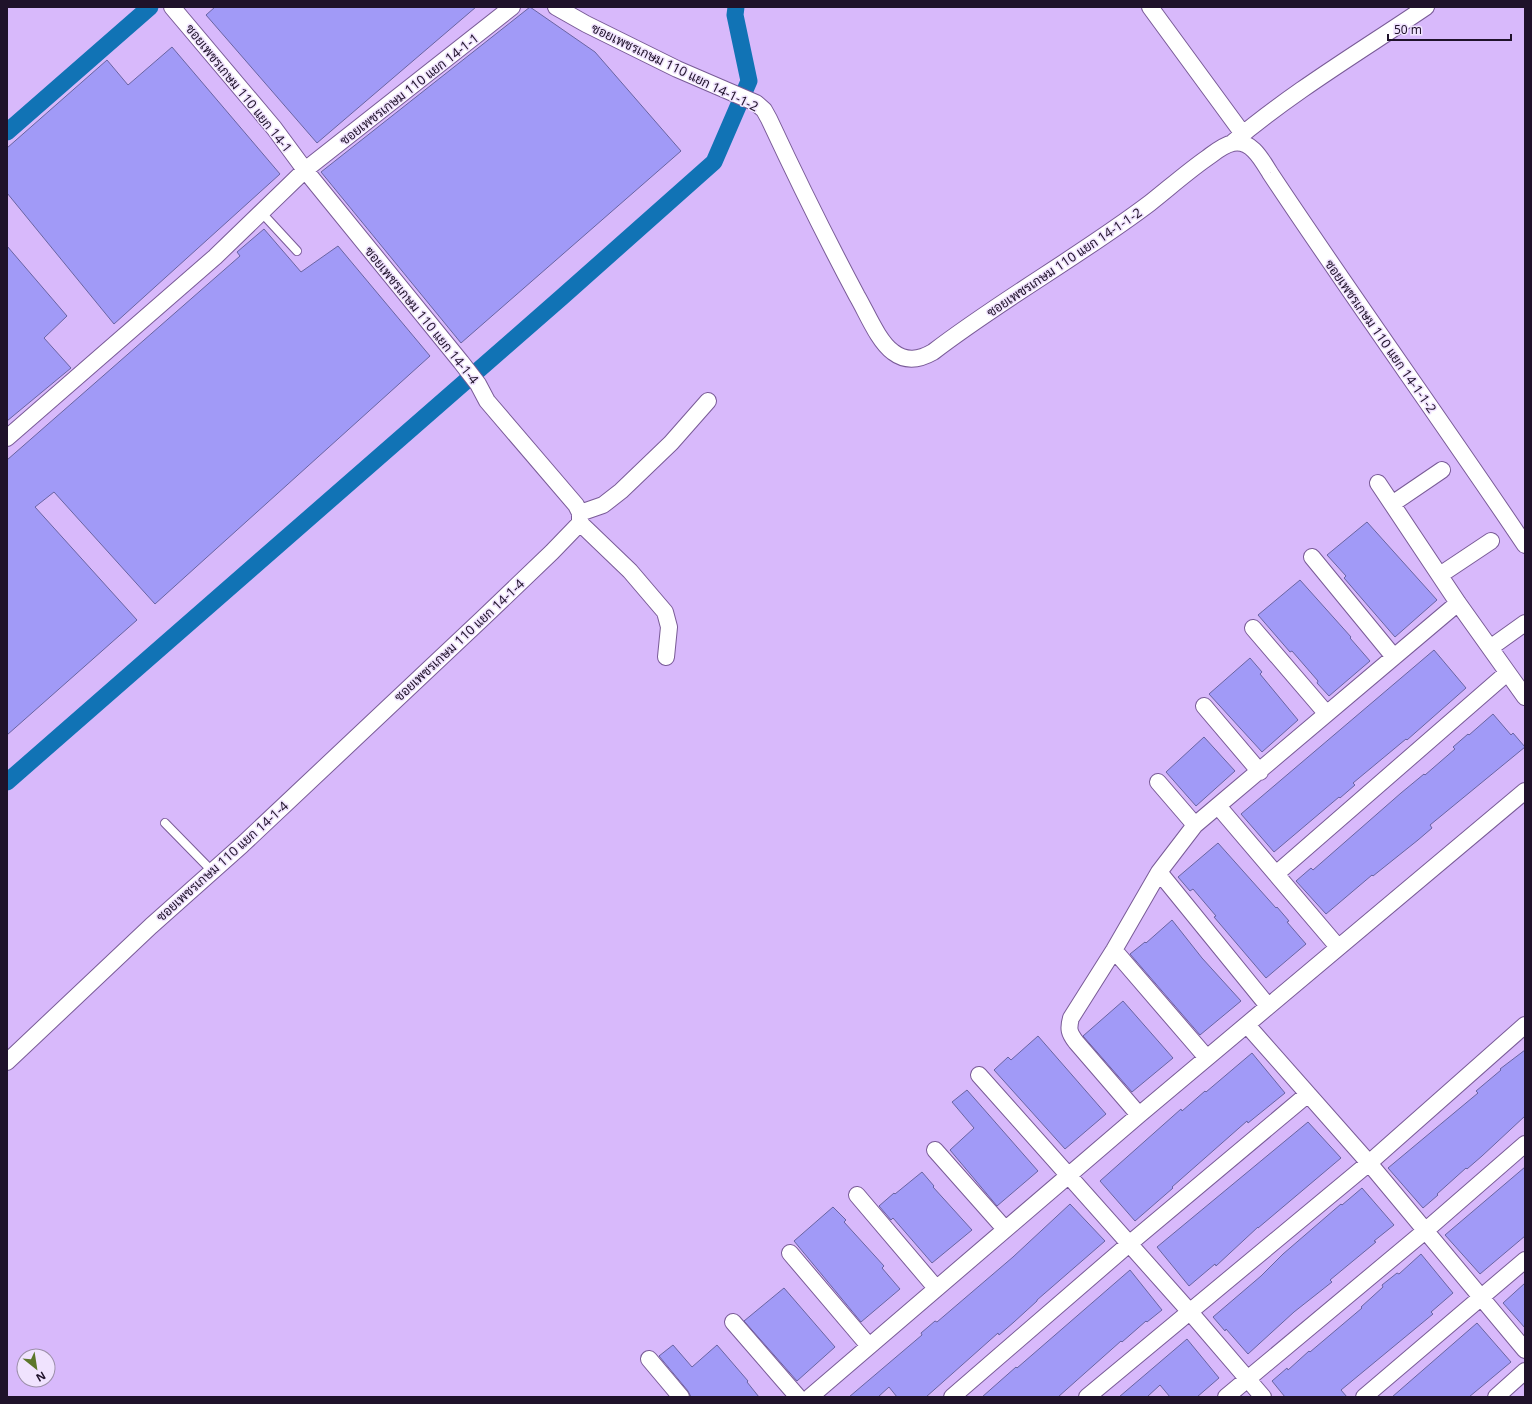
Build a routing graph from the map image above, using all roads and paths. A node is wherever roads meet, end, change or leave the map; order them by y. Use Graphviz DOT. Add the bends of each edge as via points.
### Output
graph roads {
  1 [pos="172,7"];
  2 [pos="512,7"];
  3 [pos="556,7"];
  4 [pos="1150,7"];
  5 [pos="1426,7"];
  6 [pos="1237,138"];
  7 [pos="305,170"];
  8 [pos="262,212"];
  9 [pos="298,252"];
  10 [pos="708,401"];
  11 [pos="7,438"];
  12 [pos="1442,470"];
  13 [pos="1378,483"];
  14 [pos="1392,504"];
  15 [pos="580,518"];
  16 [pos="1491,541"];
  17 [pos="1525,545"];
  18 [pos="1312,557"];
  19 [pos="1440,575"];
  20 [pos="1458,603"];
  21 [pos="1525,623"];
  22 [pos="1253,628"];
  23 [pos="1490,648"];
  24 [pos="666,657"];
  25 [pos="1394,657"];
  26 [pos="1507,673"];
  27 [pos="1525,697"];
  28 [pos="1204,706"];
  29 [pos="1326,713"];
  30 [pos="1260,772"];
  31 [pos="1158,782"];
  32 [pos="1525,791"];
  33 [pos="1218,806"];
  34 [pos="166,823"];
  35 [pos="1195,825"];
  36 [pos="212,871"];
  37 [pos="1158,872"];
  38 [pos="1276,874"];
  39 [pos="1338,947"];
  40 [pos="1114,950"];
  41 [pos="1268,1006"];
  42 [pos="1247,1025"];
  43 [pos="1525,1025"];
  44 [pos="1206,1058"];
  45 [pos="7,1062"];
  46 [pos="980,1075"];
  47 [pos="1308,1094"];
  48 [pos="1139,1115"];
  49 [pos="1525,1144"];
  50 [pos="935,1150"];
  51 [pos="1369,1163"];
  52 [pos="1069,1174"];
  53 [pos="857,1196"];
  54 [pos="1005,1229"];
  55 [pos="1425,1231"];
  56 [pos="1129,1244"];
  57 [pos="790,1253"];
  58 [pos="1525,1260"];
  59 [pos="936,1288"];
  60 [pos="1482,1297"];
  61 [pos="1190,1312"];
  62 [pos="734,1322"];
  63 [pos="870,1346"];
  64 [pos="1525,1350"];
  65 [pos="649,1360"];
  66 [pos="1525,1371"];
  67 [pos="1247,1379"];
  68 [pos="681,1397"];
  69 [pos="798,1397"];
  70 [pos="810,1397"];
  71 [pos="952,1397"];
  72 [pos="1087,1397"];
  73 [pos="1226,1397"];
  74 [pos="1263,1397"];
  75 [pos="1364,1397"];
  76 [pos="1496,1397"];
  1 -- 7 [label="street, ซอยเพชรเกษม 110 แยก 14-1" via="274,128"];
  2 -- 7 [label="street, ซอยเพชรเกษม 110 แยก 14-1-1"];
  3 -- 6 [label="street, ซอยเพชรเกษม 110 แยก 14-1-1-2" via="677,69 756,103 764,110 808,203 878,333 892,351 908,360 924,357 933,352 1150,203 1184,174"];
  4 -- 6 [label="street"];
  5 -- 6 [label="street" via="1292,97"];
  6 -- 17 [label="street, ซอยเพชรเกษม 110 แยก 14-1-1-2" via="1256,152"];
  7 -- 8 [label="street, ซอยเพชรเกษม 110 แยก 14-1-1"];
  7 -- 15 [label="street, ซอยเพชรเกษม 110 แยก 14-1-4" via="461,362 487,401 576,505"];
  8 -- 9 [label="lane"];
  8 -- 11 [label="street, ซอยเพชรเกษม 110 แยก 14-1-1" via="215,257"];
  10 -- 15 [label="street" via="671,443 621,491"];
  12 -- 14 [label="street"];
  13 -- 14 [label="street"];
  14 -- 19 [label="street"];
  15 -- 24 [label="street" via="665,612 669,627"];
  15 -- 36 [label="street, ซอยเพชรเกษม 110 แยก 14-1-4" via="552,552"];
  16 -- 19 [label="street"];
  18 -- 25 [label="street"];
  19 -- 20 [label="street"];
  20 -- 23 [label="street"];
  20 -- 25 [label="street"];
  21 -- 23 [label="street"];
  22 -- 29 [label="street"];
  23 -- 26 [label="street"];
  25 -- 29 [label="street"];
  26 -- 27 [label="street"];
  26 -- 38 [label="street"];
  28 -- 30 [label="street"];
  29 -- 30 [label="street"];
  30 -- 33 [label="street"];
  31 -- 35 [label="street"];
  32 -- 39 [label="street"];
  33 -- 35 [label="street"];
  33 -- 38 [label="street"];
  34 -- 36 [label="lane"];
  35 -- 37 [label="street"];
  36 -- 45 [label="street, ซอยเพชรเกษม 110 แยก 14-1-4"];
  37 -- 40 [label="street"];
  37 -- 41 [label="street"];
  38 -- 39 [label="street"];
  39 -- 41 [label="street"];
  40 -- 44 [label="street"];
  40 -- 48 [label="street" via="1068,1027 1070,1035"];
  41 -- 42 [label="street"];
  42 -- 44 [label="street"];
  42 -- 47 [label="street"];
  43 -- 51 [label="street"];
  44 -- 48 [label="street"];
  46 -- 52 [label="street"];
  47 -- 51 [label="street"];
  47 -- 56 [label="street"];
  48 -- 52 [label="street"];
  49 -- 55 [label="street"];
  50 -- 54 [label="street"];
  51 -- 55 [label="street"];
  51 -- 61 [label="street"];
  52 -- 54 [label="street"];
  52 -- 56 [label="street"];
  53 -- 59 [label="street"];
  54 -- 59 [label="street"];
  55 -- 60 [label="street"];
  55 -- 67 [label="street"];
  56 -- 61 [label="street"];
  56 -- 71 [label="street"];
  57 -- 63 [label="street"];
  58 -- 60 [label="street"];
  59 -- 63 [label="street"];
  60 -- 64 [label="street"];
  60 -- 75 [label="street"];
  61 -- 67 [label="street"];
  61 -- 72 [label="street"];
  62 -- 69 [label="street"];
  63 -- 70 [label="street"];
  65 -- 68 [label="street"];
  66 -- 76 [label="street"];
  67 -- 73 [label="street"];
  67 -- 74 [label="street"];
}
